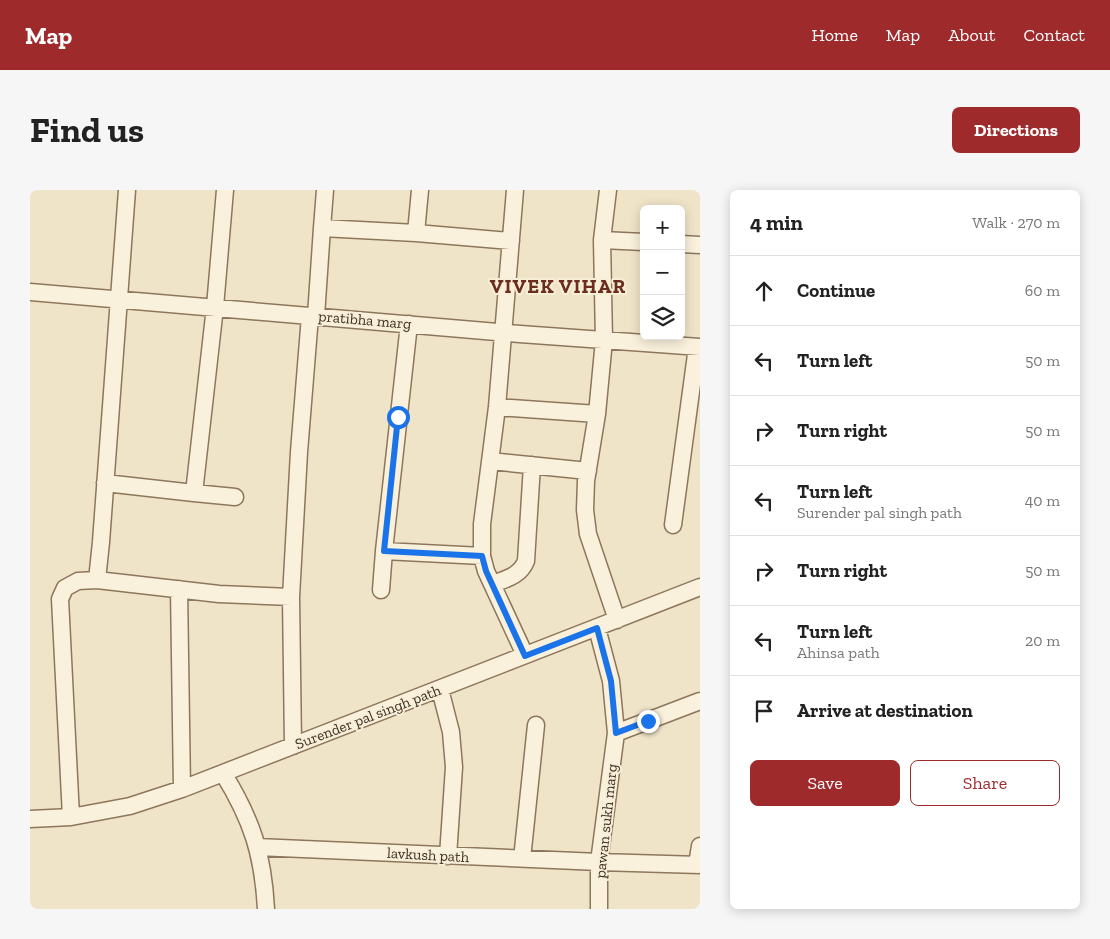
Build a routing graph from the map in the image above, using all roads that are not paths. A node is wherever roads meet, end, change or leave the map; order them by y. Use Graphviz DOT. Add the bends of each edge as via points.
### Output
graph roads {
  1 [pos="127,190"];
  2 [pos="225,190"];
  3 [pos="325,190"];
  4 [pos="420,190"];
  5 [pos="515,190"];
  6 [pos="608,190"];
  7 [pos="322,228"];
  8 [pos="416,233"];
  9 [pos="602,240"];
  10 [pos="511,241"];
  11 [pos="640,242"];
  12 [pos="685,244"];
  13 [pos="700,245"];
  14 [pos="30,292"];
  15 [pos="119,299"];
  16 [pos="215,307"];
  17 [pos="313,316"];
  18 [pos="409,324"];
  19 [pos="504,333"];
  20 [pos="604,340"];
  21 [pos="698,347"];
  22 [pos="497,407"];
  23 [pos="597,414"];
  24 [pos="490,461"];
  25 [pos="532,466"];
  26 [pos="588,471"];
  27 [pos="106,483"];
  28 [pos="194,493"];
  29 [pos="235,497"];
  30 [pos="673,525"];
  31 [pos="384,551"];
  32 [pos="482,556"];
  33 [pos="97,580"];
  34 [pos="492,584"];
  35 [pos="700,587"];
  36 [pos="179,589"];
  37 [pos="381,590"];
  38 [pos="291,597"];
  39 [pos="617,620"];
  40 [pos="597,628"];
  41 [pos="525,656"];
  42 [pos="440,689"];
  43 [pos="700,701"];
  44 [pos="536,725"];
  45 [pos="616,733"];
  46 [pos="293,746"];
  47 [pos="223,773"];
  48 [pos="182,790"];
  49 [pos="71,818"];
  50 [pos="30,819"];
  51 [pos="700,846"];
  52 [pos="257,847"];
  53 [pos="448,856"];
  54 [pos="522,859"];
  55 [pos="599,862"];
  56 [pos="699,865"];
  57 [pos="266,909"];
  58 [pos="599,909"];
  1 -- 15 [label="street"];
  2 -- 16 [label="street"];
  3 -- 7 [label="street"];
  4 -- 8 [label="street"];
  5 -- 10 [label="street"];
  6 -- 9 [label="street"];
  7 -- 8 [label="street"];
  7 -- 17 [label="street"];
  8 -- 10 [label="street"];
  9 -- 11 [label="street"];
  9 -- 20 [label="street"];
  10 -- 19 [label="street"];
  12 -- 13 [label="street"];
  14 -- 15 [label="street, pratibha marg"];
  15 -- 16 [label="street, pratibha marg"];
  15 -- 27 [label="street"];
  16 -- 17 [label="street, pratibha marg"];
  16 -- 28 [label="street"];
  17 -- 18 [label="street, pratibha marg"];
  17 -- 38 [label="street" via="299,452"];
  18 -- 19 [label="street, pratibha marg"];
  18 -- 31 [label="street"];
  19 -- 20 [label="street, pratibha marg"];
  19 -- 22 [label="street"];
  20 -- 21 [label="street, pratibha marg"];
  20 -- 23 [label="street"];
  21 -- 30 [label="street"];
  22 -- 23 [label="street"];
  22 -- 24 [label="street"];
  23 -- 26 [label="street"];
  24 -- 25 [label="street"];
  24 -- 32 [label="street" via="482,524"];
  25 -- 26 [label="street"];
  25 -- 34 [label="street" via="526,561 515,576"];
  26 -- 39 [label="street" via="585,510 588,534"];
  27 -- 28 [label="street"];
  27 -- 33 [label="street"];
  28 -- 29 [label="street"];
  31 -- 32 [label="street"];
  31 -- 37 [label="street"];
  32 -- 34 [label="street"];
  33 -- 36 [label="street"];
  33 -- 49 [label="street" via="78,581 65,588 60,599"];
  34 -- 41 [label="street"];
  35 -- 39 [label="street, Surender pal singh path"];
  36 -- 38 [label="street"];
  36 -- 48 [label="street"];
  38 -- 46 [label="street"];
  39 -- 40 [label="street, Surender pal singh path"];
  40 -- 41 [label="street, Surender pal singh path"];
  40 -- 45 [label="street, pawan sukh marg" via="611,681"];
  41 -- 42 [label="street, Surender pal singh path"];
  42 -- 46 [label="street, Surender pal singh path"];
  42 -- 53 [label="street" via="451,732 454,767"];
  43 -- 45 [label="street"];
  44 -- 54 [label="street"];
  45 -- 55 [label="street, pawan sukh marg"];
  46 -- 47 [label="street, Surender pal singh path"];
  47 -- 48 [label="street, Surender pal singh path"];
  47 -- 52 [label="street" via="240,800"];
  48 -- 49 [label="street, Surender pal singh path" via="130,806"];
  49 -- 50 [label="street, Surender pal singh path"];
  51 -- 56 [label="street"];
  52 -- 53 [label="street, lavkush path"];
  52 -- 57 [label="street" via="264,876"];
  53 -- 54 [label="street, lavkush path"];
  54 -- 55 [label="street, lavkush path"];
  55 -- 56 [label="street, lavkush path"];
  55 -- 58 [label="street, pawan sukh marg"];
}
